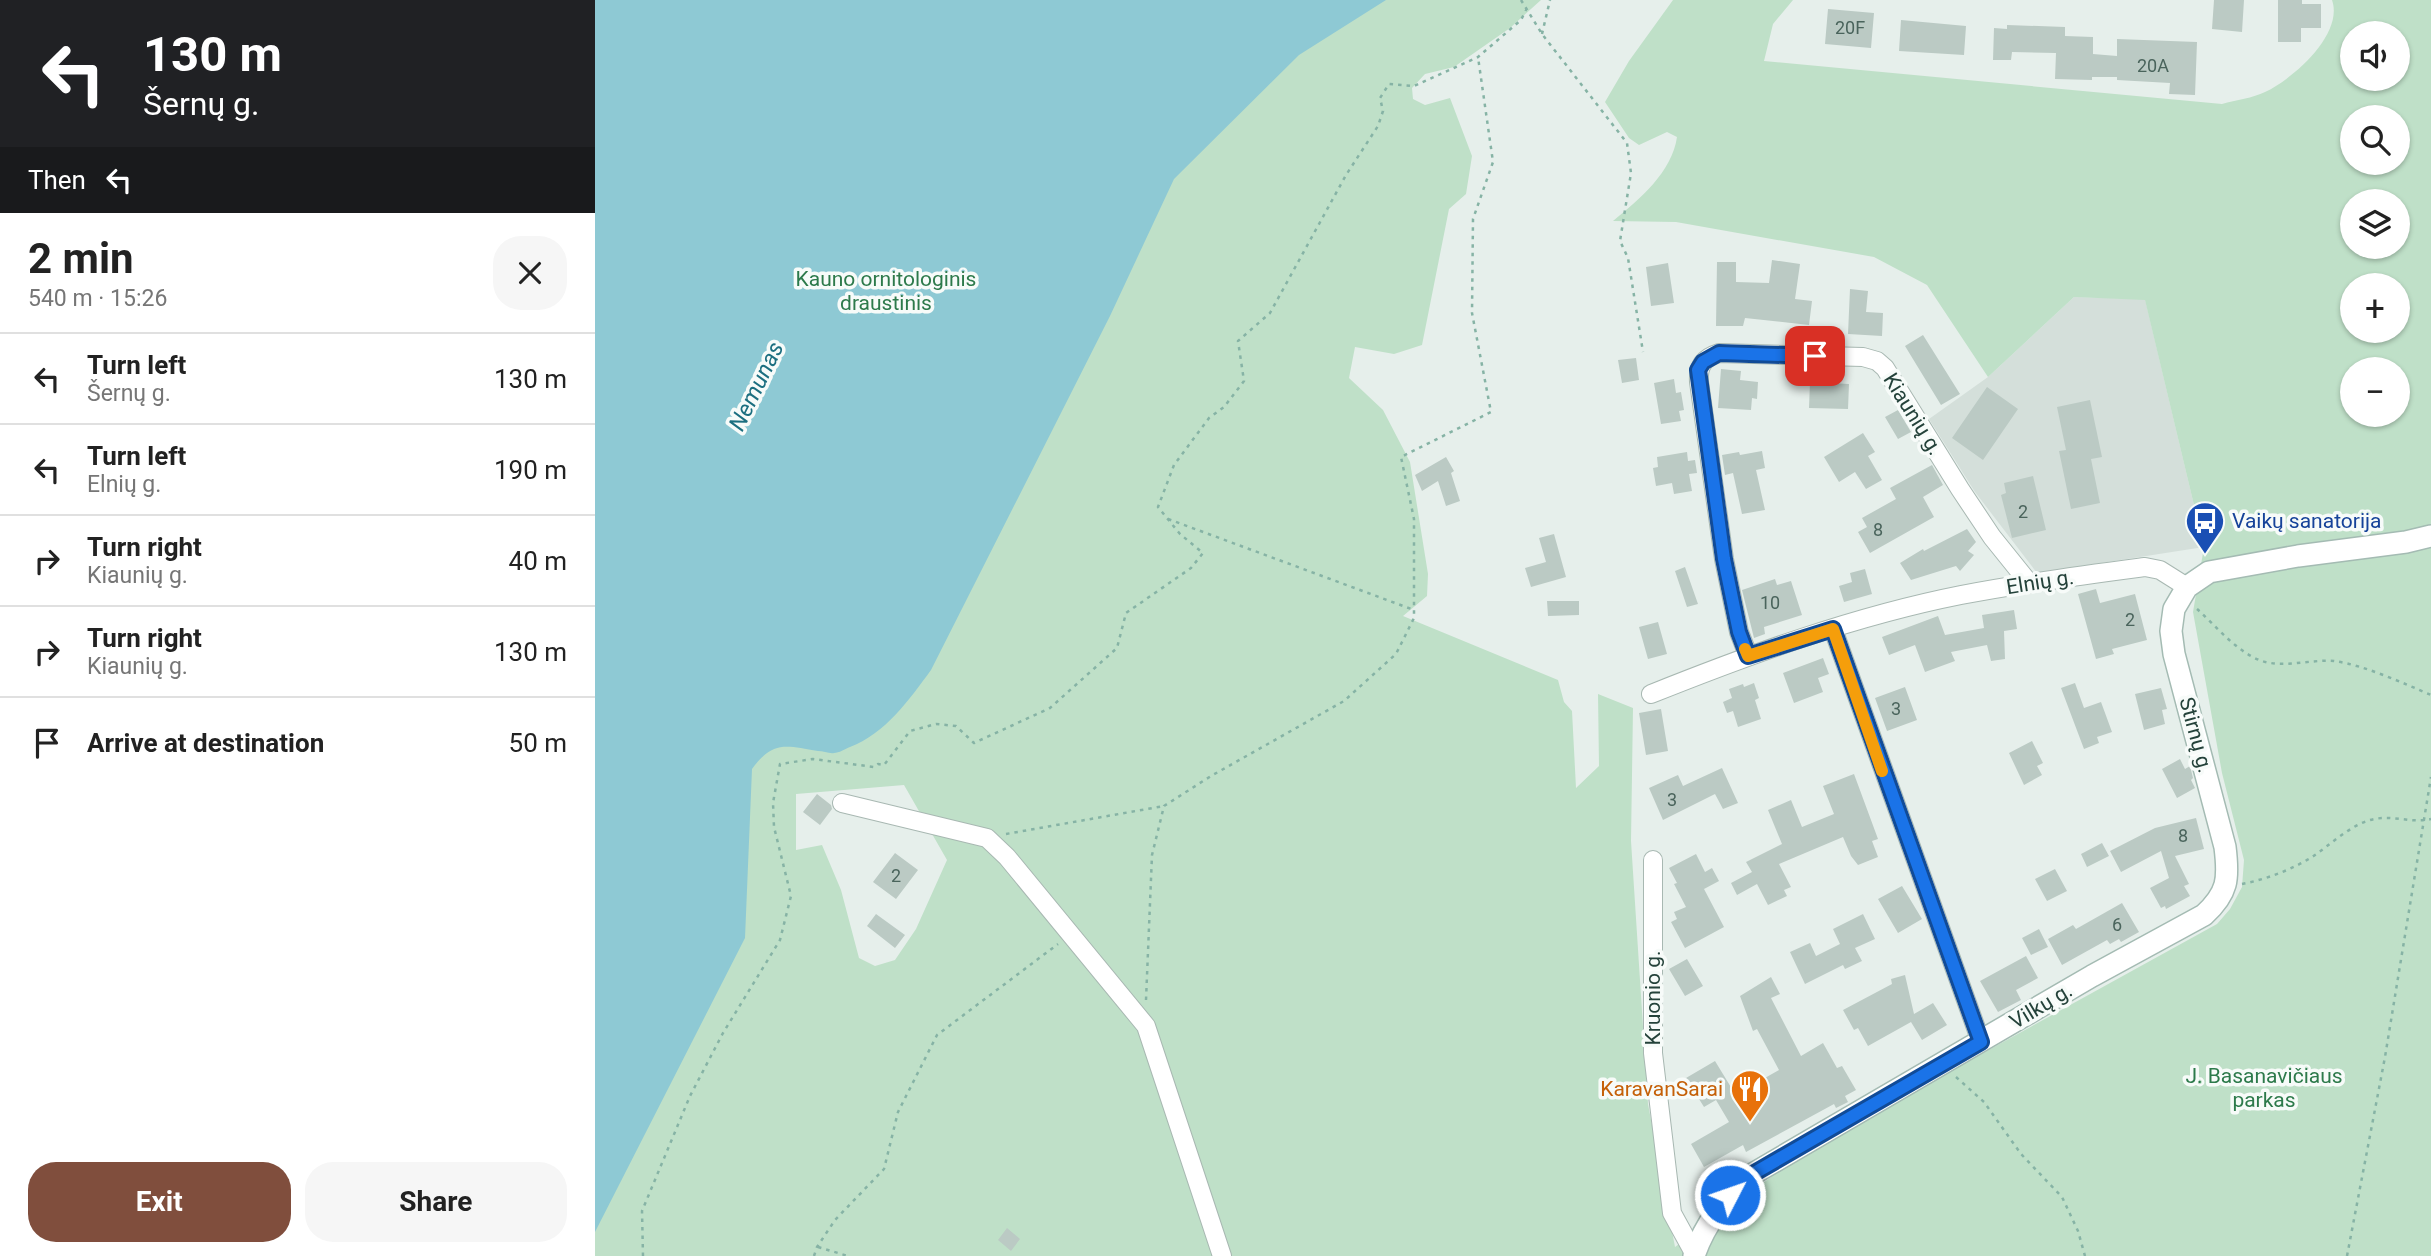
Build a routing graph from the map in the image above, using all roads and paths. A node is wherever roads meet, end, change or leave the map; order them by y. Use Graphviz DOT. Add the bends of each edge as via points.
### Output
graph roads {
  1 [pos="1521,0"];
  2 [pos="1550,0"];
  3 [pos="1527,8"];
  4 [pos="1542,33"];
  5 [pos="1479,57"];
  6 [pos="1643,352"];
  7 [pos="1168,519"];
  8 [pos="2431,536"];
  9 [pos="2029,583"];
  10 [pos="2184,591"];
  11 [pos="1414,610"];
  12 [pos="1833,629"];
  13 [pos="1748,656"];
  14 [pos="1651,694"];
  15 [pos="2431,695"];
  16 [pos="2431,777"];
  17 [pos="842,803"];
  18 [pos="1164,806"];
  19 [pos="2431,819"];
  20 [pos="2423,821"];
  21 [pos="987,838"];
  22 [pos="1653,860"];
  23 [pos="2226,887"];
  24 [pos="1069,936"];
  25 [pos="1146,1026"];
  26 [pos="1981,1042"];
  27 [pos="1943,1065"];
  28 [pos="817,1247"];
  29 [pos="1694,1254"];
  30 [pos="643,1256"];
  31 [pos="814,1256"];
  32 [pos="848,1256"];
  33 [pos="1222,1256"];
  34 [pos="2085,1256"];
  35 [pos="2347,1256"];
  1 -- 3 [label="path"];
  2 -- 4 [label="path"];
  3 -- 4 [label="path"];
  3 -- 5 [label="path" via="1521,20"];
  4 -- 6 [label="path" via="1627,143 1631,173 1620,241"];
  5 -- 7 [label="path" via="1414,86 1389,83 1380,98 1383,111 1378,126 1270,313 1238,341 1244,381 1174,465 1159,507"];
  5 -- 11 [label="path" via="1493,162 1473,219 1472,313 1491,412 1401,457 1414,519"];
  7 -- 11 [label="path"];
  7 -- 30 [label="path" via="1203,553 1191,568 1126,613 1117,649 1050,708 974,743 955,726 936,724 910,731 884,765 813,759 780,764 774,827 791,896 779,940 690,1096 642,1211"];
  8 -- 10 [label="street" via="2238,565 2209,572"];
  9 -- 10 [label="street, Elnių g." via="2145,567 2160,570"];
  9 -- 12 [label="street, Elnių g." via="1960,595"];
  9 -- 13 [label="street, Kiaunių g." via="1992,537 1877,361 1719,353 1703,362 1699,382 1724,559"];
  10 -- 15 [label="path" via="2231,641 2260,660 2289,664 2334,661"];
  10 -- 23 [label="street, Stirnų g." via="2174,610 2171,631 2225,847"];
  11 -- 18 [label="path" via="1396,654 1344,701"];
  12 -- 13 [label="street, Elnių g."];
  12 -- 26 [label="street"];
  13 -- 14 [label="street, Elnių g."];
  16 -- 20 [label="path"];
  17 -- 21 [label="street"];
  18 -- 21 [label="path"];
  18 -- 25 [label="path" via="1151,855"];
  19 -- 20 [label="path"];
  20 -- 23 [label="path" via="2389,816 2369,820 2272,877"];
  20 -- 35 [label="path"];
  21 -- 24 [label="street"];
  22 -- 29 [label="street, Kruonio g." via="1653,1053 1659,1116 1672,1213"];
  23 -- 26 [label="street, Vilkų g." via="2204,915"];
  24 -- 25 [label="street"];
  24 -- 28 [label="path" via="937,1035 898,1112 884,1169 835,1220"];
  25 -- 33 [label="street"];
  26 -- 27 [label="street, Vilkų g."];
  27 -- 29 [label="street, Vilkų g." via="1751,1175 1716,1214"];
  27 -- 34 [label="path" via="1984,1102 2021,1154 2062,1197"];
  28 -- 31 [label="path"];
  28 -- 32 [label="path"];
}
